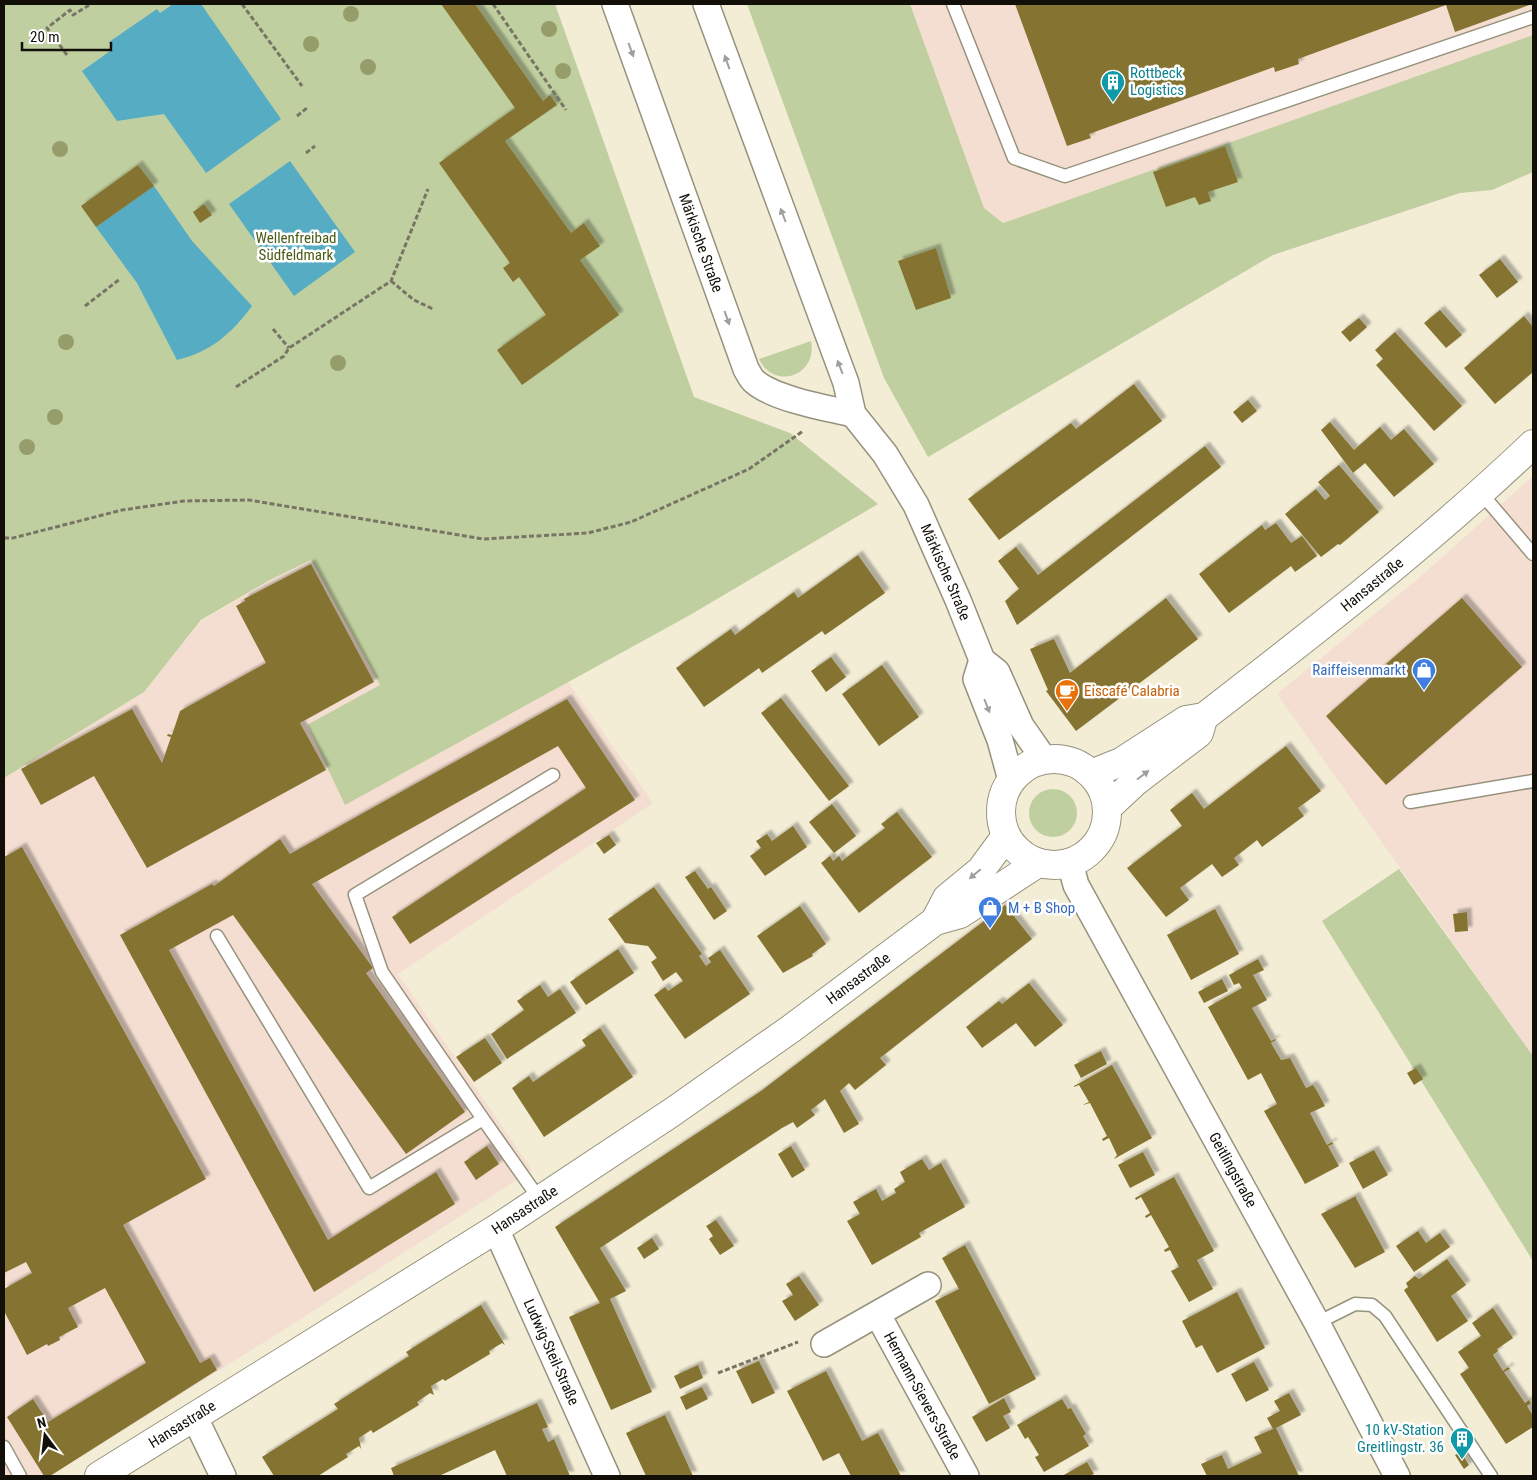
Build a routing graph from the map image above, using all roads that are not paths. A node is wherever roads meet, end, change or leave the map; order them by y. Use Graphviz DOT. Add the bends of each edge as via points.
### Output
graph roads {
  1 [pos="615,4"];
  2 [pos="706,4"];
  3 [pos="953,4"];
  4 [pos="1533,17"];
  5 [pos="853,414"];
  6 [pos="1533,444"];
  7 [pos="1482,493"];
  8 [pos="1533,554"];
  9 [pos="982,660"];
  10 [pos="1204,717"];
  11 [pos="1044,759"];
  12 [pos="1091,774"];
  13 [pos="553,775"];
  14 [pos="1011,780"];
  15 [pos="1533,781"];
  16 [pos="1410,802"];
  17 [pos="1107,808"];
  18 [pos="1006,836"];
  19 [pos="1038,863"];
  20 [pos="1070,863"];
  21 [pos="935,920"];
  22 [pos="217,936"];
  23 [pos="483,1119"];
  24 [pos="540,1200"];
  25 [pos="496,1229"];
  26 [pos="928,1285"];
  27 [pos="878,1315"];
  28 [pos="1317,1323"];
  29 [pos="824,1344"];
  30 [pos="195,1418"];
  31 [pos="4,1447"];
  32 [pos="1393,1475"];
  33 [pos="20,1476"];
  34 [pos="99,1476"];
  35 [pos="223,1476"];
  36 [pos="607,1476"];
  37 [pos="966,1476"];
  38 [pos="1491,1476"];
  1 -- 5 [label="street, Märkische Straße, one-way" via="746,369 753,381 764,389"];
  5 -- 2 [label="street, Märkische Straße, one-way" via="846,382"];
  3 -- 4 [label="lane" via="1014,158 1065,176"];
  5 -- 9 [label="street, Märkische Straße" via="886,454 916,505"];
  6 -- 7 [label="street, Hansastraße"];
  7 -- 8 [label="lane"];
  7 -- 10 [label="street, Hansastraße" via="1372,587"];
  9 -- 11 [label="street, Märkische Straße" via="997,672 1021,726"];
  9 -- 14 [label="street, one-way" via="976,679 1000,740"];
  10 -- 12 [label="street, Hansastraße" via="1186,720 1121,762"];
  17 -- 10 [label="street, Hansastraße, one-way" via="1136,781 1199,733"];
  11 -- 12 [label="street" via="1069,760"];
  11 -- 14 [label="street" via="1020,770"];
  12 -- 17 [label="street" via="1099,784"];
  13 -- 23 [label="lane" via="355,896 382,972"];
  14 -- 18 [label="street" via="1003,796 1000,813"];
  15 -- 16 [label="lane"];
  17 -- 20 [label="street" via="1106,822 1098,842"];
  18 -- 19 [label="street" via="1020,853"];
  18 -- 21 [label="street, Hansastraße, one-way" via="981,870 947,898"];
  19 -- 20 [label="street"];
  19 -- 21 [label="street, Hansastraße" via="960,914"];
  20 -- 28 [label="street, Geitlingstraße" via="1076,885"];
  21 -- 24 [label="street, Hansastraße" via="700,1093"];
  22 -- 23 [label="lane" via="369,1188"];
  23 -- 24 [label="lane"];
  24 -- 25 [label="street, Hansastraße"];
  25 -- 30 [label="street, Hansastraße"];
  25 -- 36 [label="street, Ludwig-Steil-Straße"];
  26 -- 27 [label="street, Hermann-Sievers-Straße"];
  27 -- 29 [label="street, Hermann-Sievers-Straße"];
  27 -- 37 [label="street, Hermann-Sievers-Straße"];
  28 -- 32 [label="street, Geitlingstraße"];
  28 -- 38 [label="lane" via="1355,1304 1372,1305 1385,1316"];
  30 -- 34 [label="street, Hansastraße"];
  30 -- 35 [label="street"];
  31 -- 33 [label="lane"];
}
